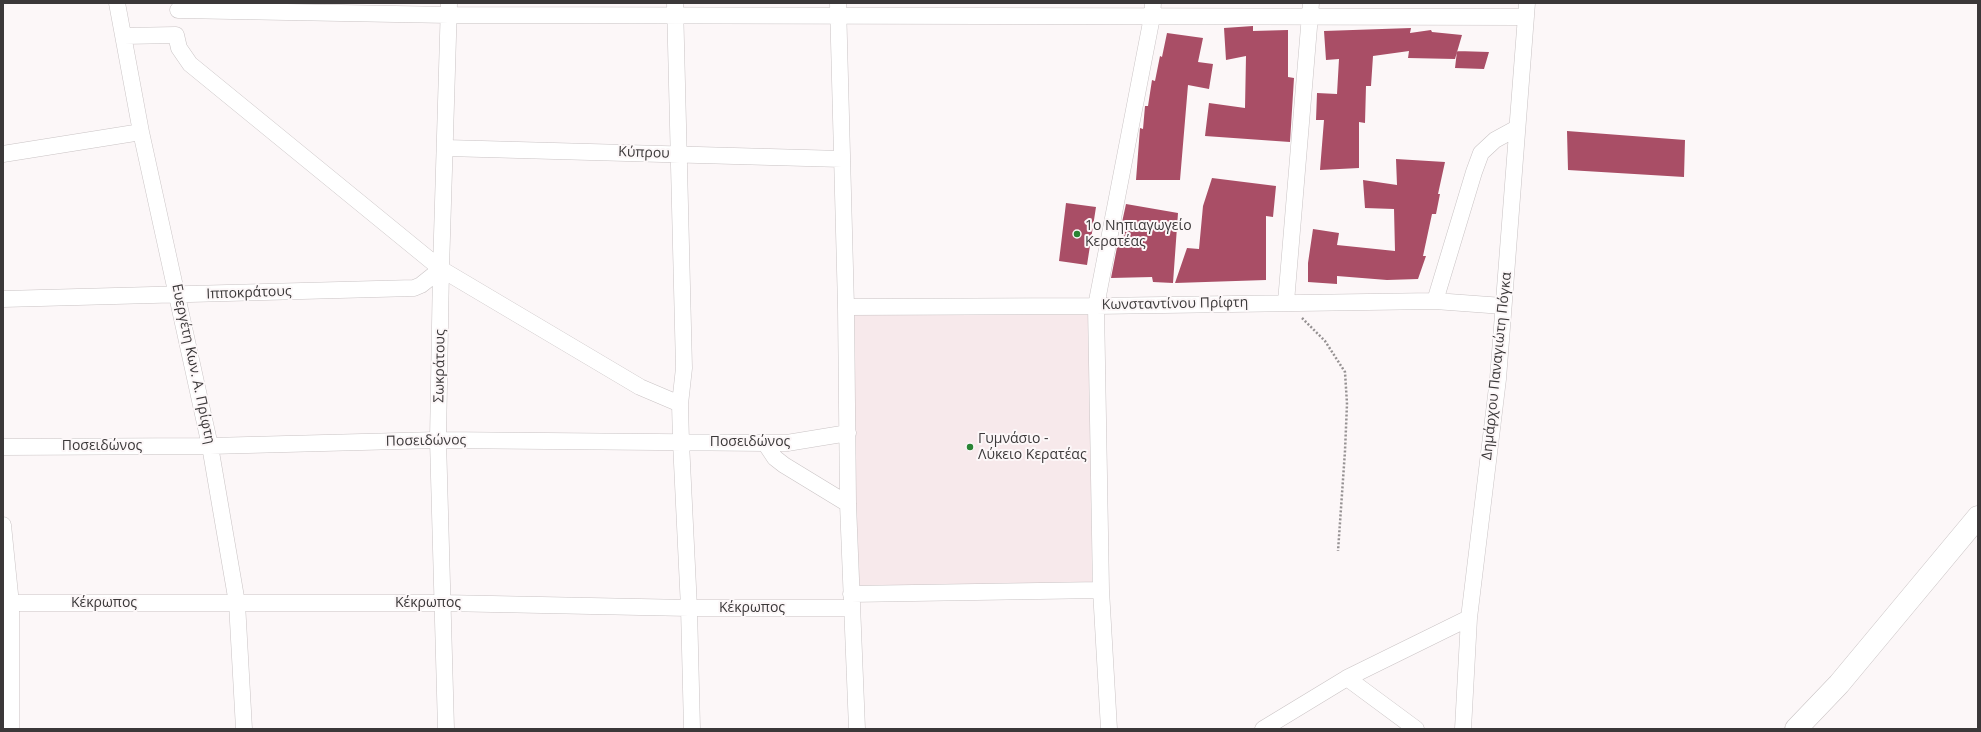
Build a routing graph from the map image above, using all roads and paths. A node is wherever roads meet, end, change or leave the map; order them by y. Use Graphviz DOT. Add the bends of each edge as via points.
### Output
graph roads {
  1 [pos="117,3"];
  2 [pos="178,6"];
  3 [pos="325,8"];
  4 [pos="449,9"];
  5 [pos="675,9"];
  6 [pos="838,9"];
  7 [pos="981,10"];
  8 [pos="1152,10"];
  9 [pos="1310,10"];
  10 [pos="1527,10"];
  11 [pos="176,35"];
  12 [pos="124,36"];
  13 [pos="1518,128"];
  14 [pos="141,132"];
  15 [pos="446,148"];
  16 [pos="3,154"];
  17 [pos="679,154"];
  18 [pos="842,159"];
  19 [pos="441,269"];
  20 [pos="178,295"];
  21 [pos="3,299"];
  22 [pos="1435,301"];
  23 [pos="1286,302"];
  24 [pos="846,306"];
  25 [pos="1096,306"];
  26 [pos="1503,306"];
  27 [pos="680,404"];
  28 [pos="848,433"];
  29 [pos="438,440"];
  30 [pos="681,442"];
  31 [pos="765,443"];
  32 [pos="210,446"];
  33 [pos="3,447"];
  34 [pos="848,504"];
  35 [pos="1978,517"];
  36 [pos="3,525"];
  37 [pos="1338,552"];
  38 [pos="1101,590"];
  39 [pos="852,601"];
  40 [pos="237,603"];
  41 [pos="443,603"];
  42 [pos="7,604"];
  43 [pos="689,608"];
  44 [pos="1469,618"];
  45 [pos="1347,678"];
  46 [pos="11,729"];
  47 [pos="244,729"];
  48 [pos="446,729"];
  49 [pos="692,729"];
  50 [pos="857,729"];
  51 [pos="1109,729"];
  52 [pos="1263,729"];
  53 [pos="1416,729"];
  54 [pos="1463,729"];
  55 [pos="1796,729"];
  1 -- 12 [label="street, Ευεργέτη Κων. Α. Πρίφτη"];
  2 -- 3 [label="street"];
  2 -- 11 [label="street"];
  3 -- 4 [label="street"];
  4 -- 5 [label="street"];
  4 -- 15 [label="street, Σωκράτους"];
  5 -- 6 [label="street"];
  5 -- 17 [label="street"];
  6 -- 7 [label="street"];
  6 -- 18 [label="street"];
  7 -- 8 [label="street"];
  8 -- 9 [label="street"];
  8 -- 25 [label="street"];
  9 -- 10 [label="street"];
  9 -- 23 [label="street"];
  10 -- 13 [label="street, Δημάρχου Παναγιώτη Πόγκα"];
  11 -- 12 [label="street"];
  11 -- 19 [label="street" via="179,48 190,64"];
  12 -- 14 [label="street, Ευεργέτη Κων. Α. Πρίφτη"];
  13 -- 22 [label="street" via="1495,140 1481,153"];
  13 -- 26 [label="street, Δημάρχου Παναγιώτη Πόγκα"];
  14 -- 16 [label="street"];
  14 -- 20 [label="street, Ευεργέτη Κων. Α. Πρίφτη"];
  15 -- 17 [label="street, Κύπρου"];
  15 -- 19 [label="street, Σωκράτους"];
  17 -- 18 [label="street, Κύπρου"];
  17 -- 27 [label="street" via="684,368"];
  18 -- 24 [label="street"];
  19 -- 20 [label="street, Ιπποκράτους" via="414,288"];
  19 -- 27 [label="street" via="640,387"];
  19 -- 29 [label="street, Σωκράτους"];
  20 -- 21 [label="street, Ιπποκράτους"];
  20 -- 32 [label="street, Ευεργέτη Κων. Α. Πρίφτη"];
  22 -- 23 [label="street, Κωνσταντίνου Πρίφτη"];
  22 -- 26 [label="street, Κωνσταντίνου Πρίφτη"];
  23 -- 25 [label="street, Κωνσταντίνου Πρίφτη"];
  23 -- 37 [label="path" via="1325,340 1345,372 1347,404"];
  24 -- 25 [label="street, Κωνσταντίνου Πρίφτη"];
  24 -- 28 [label="street"];
  25 -- 38 [label="street"];
  26 -- 44 [label="street, Δημάρχου Παναγιώτη Πόγκα" via="1498,379"];
  27 -- 30 [label="street"];
  28 -- 31 [label="street, Ποσειδώνος" via="787,443"];
  28 -- 34 [label="street"];
  29 -- 30 [label="street, Ποσειδώνος"];
  29 -- 32 [label="street, Ποσειδώνος"];
  29 -- 41 [label="street, Σωκράτους"];
  30 -- 31 [label="street, Ποσειδώνος"];
  30 -- 43 [label="street"];
  31 -- 34 [label="street" via="775,458 784,465"];
  32 -- 33 [label="street, Ποσειδώνος"];
  32 -- 40 [label="street, Ευεργέτη Κων. Α. Πρίφτη"];
  34 -- 39 [label="street"];
  35 -- 55 [label="street" via="1839,684"];
  36 -- 42 [label="street"];
  38 -- 39 [label="street, Κέκρωπος"];
  38 -- 51 [label="street"];
  39 -- 43 [label="street, Κέκρωπος"];
  39 -- 50 [label="street"];
  40 -- 41 [label="street, Κέκρωπος"];
  40 -- 42 [label="street, Κέκρωπος"];
  40 -- 47 [label="street, Ευεργέτη Κων. Α. Πρίφτη"];
  41 -- 43 [label="street, Κέκρωπος"];
  41 -- 48 [label="street, Σωκράτους"];
  42 -- 46 [label="street"];
  43 -- 49 [label="street"];
  44 -- 45 [label="street"];
  44 -- 54 [label="street, Δημάρχου Παναγιώτη Πόγκα"];
  45 -- 52 [label="street"];
  45 -- 53 [label="street"];
}
